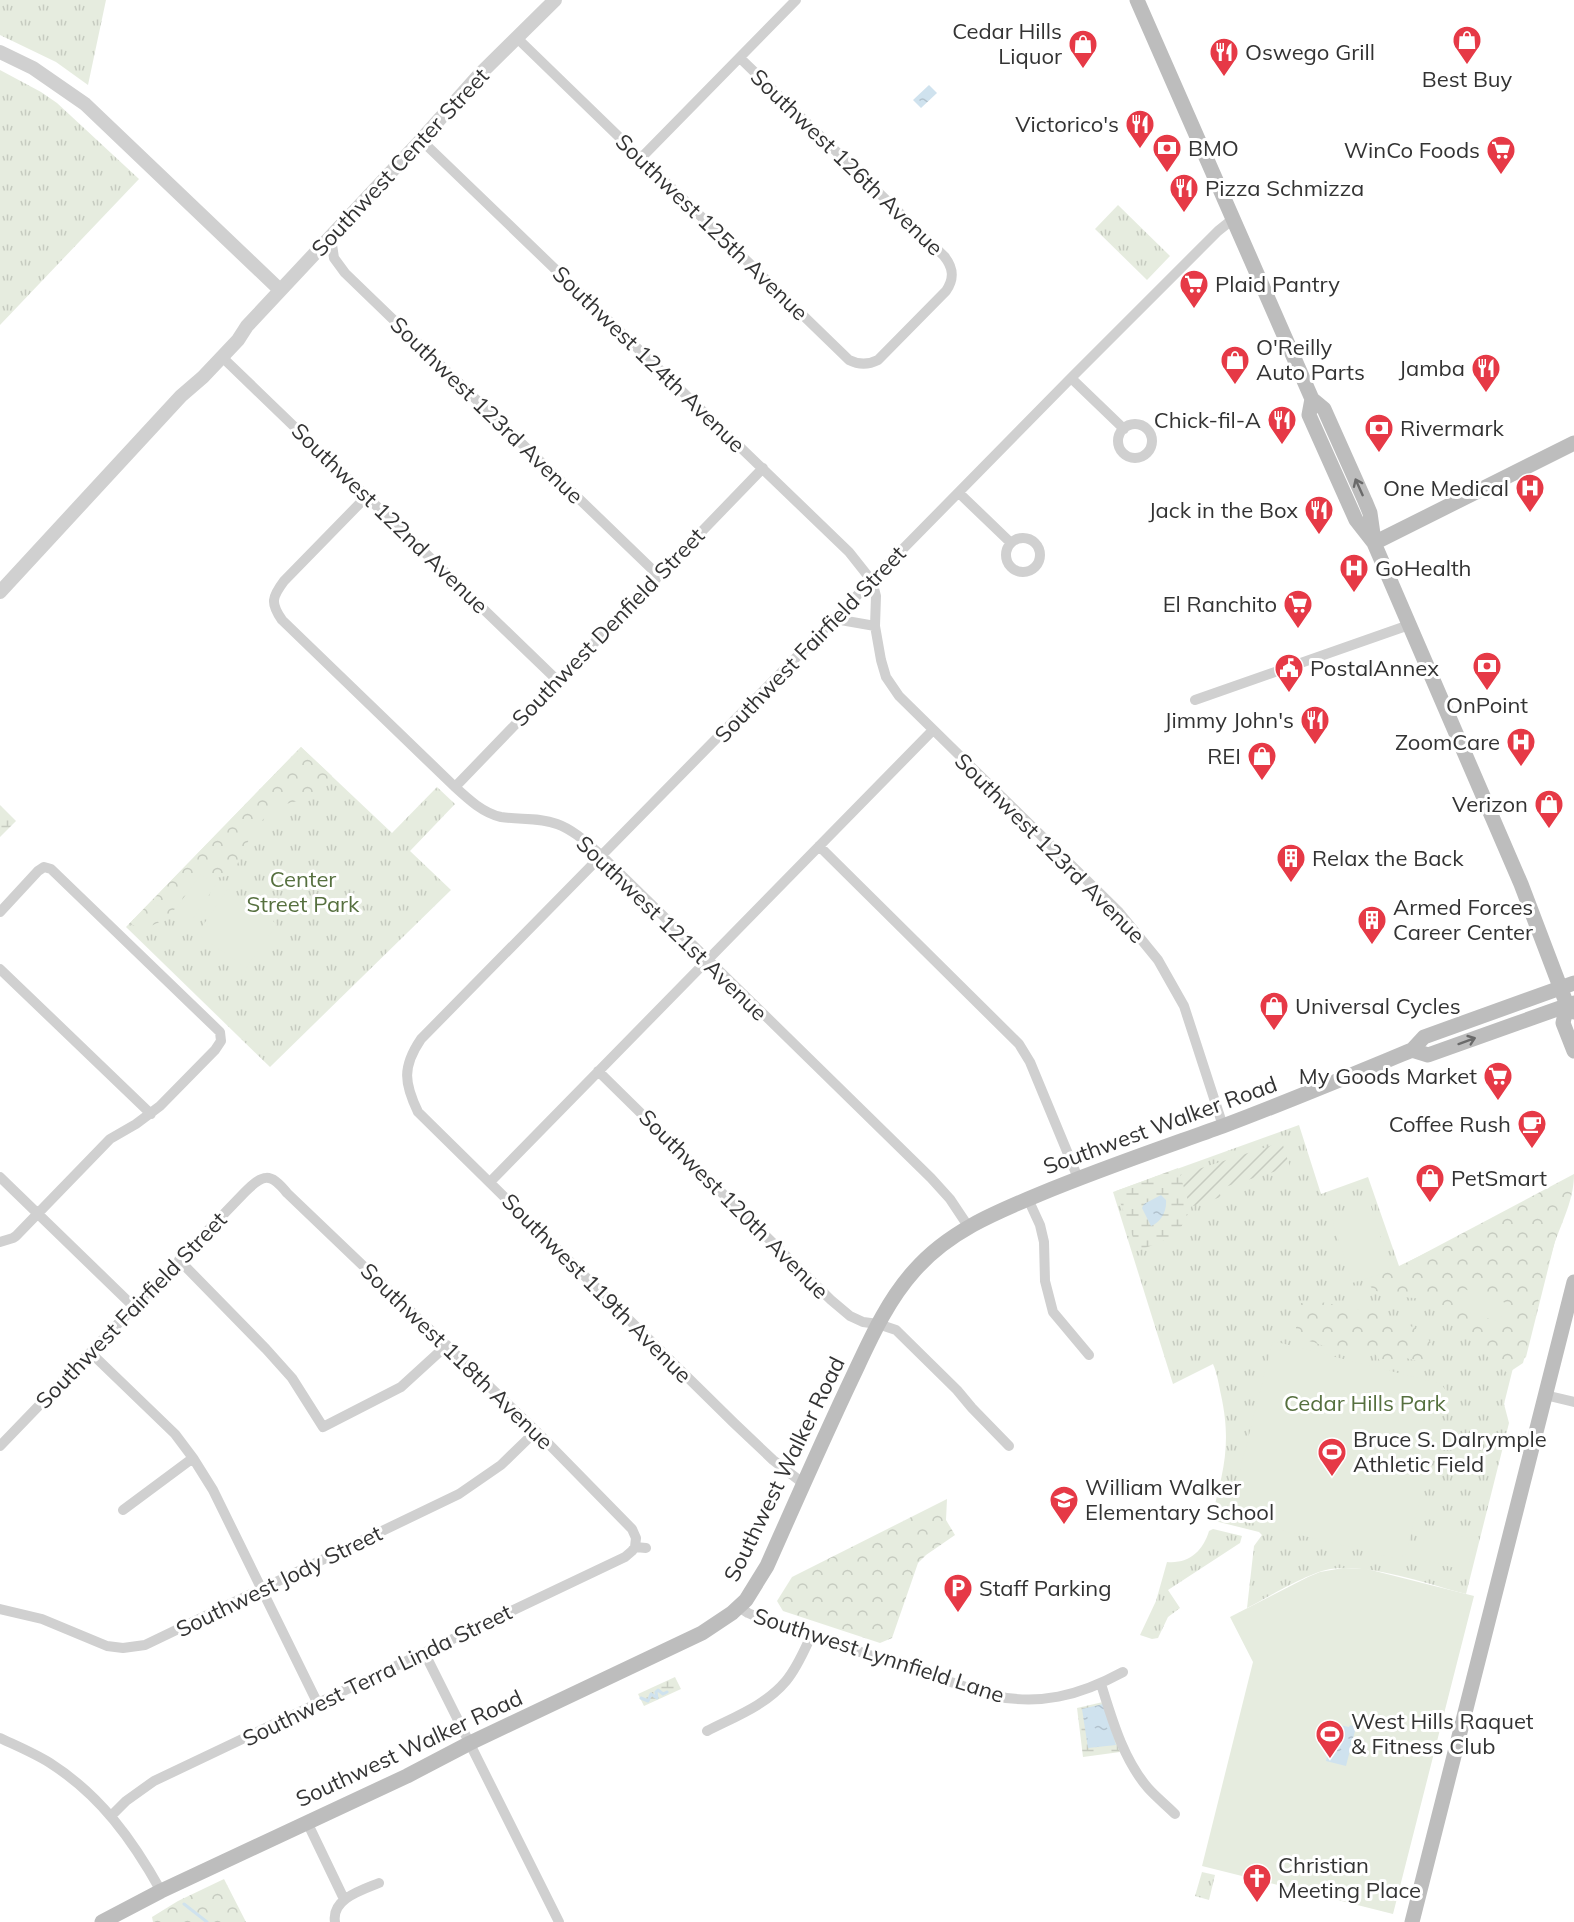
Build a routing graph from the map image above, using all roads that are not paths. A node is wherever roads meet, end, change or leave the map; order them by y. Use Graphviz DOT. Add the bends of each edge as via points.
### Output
graph roads {
  1 [pos="555,0"];
  2 [pos="796,0"];
  3 [pos="1137,0"];
  4 [pos="516,37"];
  5 [pos="0,52"];
  6 [pos="740,58"];
  7 [pos="422,140"];
  8 [pos="641,158"];
  9 [pos="1233,219"];
  10 [pos="331,238"];
  11 [pos="280,290"];
  12 [pos="913,324"];
  13 [pos="247,326"];
  14 [pos="222,357"];
  15 [pos="1071,378"];
  16 [pos="190,387"];
  17 [pos="1124,429"];
  18 [pos="1574,443"];
  19 [pos="762,468"];
  20 [pos="959,493"];
  21 [pos="367,496"];
  22 [pos="1011,543"];
  23 [pos="1374,543"];
  24 [pos="658,575"];
  25 [pos="872,581"];
  26 [pos="0,592"];
  27 [pos="835,619"];
  28 [pos="1409,625"];
  29 [pos="875,626"];
  30 [pos="557,680"];
  31 [pos="1195,700"];
  32 [pos="933,730"];
  33 [pos="455,787"];
  34 [pos="819,846"];
  35 [pos="602,856"];
  36 [pos="0,912"];
  37 [pos="709,960"];
  38 [pos="0,969"];
  39 [pos="1567,985"];
  40 [pos="1572,1007"];
  41 [pos="1412,1050"];
  42 [pos="1574,1051"];
  43 [pos="598,1071"];
  44 [pos="406,1080"];
  45 [pos="151,1114"];
  46 [pos="1223,1125"];
  47 [pos="0,1176"];
  48 [pos="264,1177"];
  49 [pos="1078,1178"];
  50 [pos="490,1182"];
  51 [pos="1028,1199"];
  52 [pos="38,1214"];
  53 [pos="969,1226"];
  54 [pos="0,1242"];
  55 [pos="180,1260"];
  56 [pos="1574,1282"];
  57 [pos="134,1307"];
  58 [pos="878,1324"];
  59 [pos="447,1345"];
  60 [pos="90,1353"];
  61 [pos="1089,1355"];
  62 [pos="1545,1395"];
  63 [pos="1574,1402"];
  64 [pos="536,1431"];
  65 [pos="0,1446"];
  66 [pos="1010,1446"];
  67 [pos="193,1458"];
  68 [pos="804,1484"];
  69 [pos="123,1510"];
  70 [pos="641,1548"];
  71 [pos="262,1589"];
  72 [pos="739,1607"];
  73 [pos="0,1609"];
  74 [pos="811,1636"];
  75 [pos="424,1652"];
  76 [pos="1123,1672"];
  77 [pos="1101,1684"];
  78 [pos="318,1704"];
  79 [pos="707,1731"];
  80 [pos="0,1738"];
  81 [pos="470,1743"];
  82 [pos="1175,1814"];
  83 [pos="112,1815"];
  84 [pos="307,1822"];
  85 [pos="378,1883"];
  86 [pos="161,1891"];
  87 [pos="344,1899"];
  88 [pos="102,1922"];
  89 [pos="335,1922"];
  90 [pos="559,1922"];
  91 [pos="1412,1922"];
  1 -- 4 [label="street, Southwest Center Street"];
  2 -- 6 [label="street"];
  3 -- 9 [label="main road"];
  4 -- 7 [label="street, Southwest Center Street"];
  4 -- 8 [label="street, Southwest 125th Avenue"];
  5 -- 11 [label="street" via="33,68 85,104"];
  6 -- 8 [label="street"];
  6 -- 12 [label="street, Southwest 126th Avenue" via="948,261 952,272 950,286"];
  7 -- 10 [label="street, Southwest Center Street"];
  7 -- 19 [label="street, Southwest 124th Avenue"];
  8 -- 12 [label="street, Southwest 125th Avenue" via="849,360 864,365 878,360"];
  9 -- 15 [label="street, Southwest Fairfield Street"];
  9 -- 23 [label="main road" via="1312,399 1309,416 1356,520"];
  10 -- 11 [label="street, Southwest Center Street"];
  10 -- 24 [label="street, Southwest 123rd Avenue" via="334,258 345,273"];
  11 -- 13 [label="street, Southwest Center Street"];
  13 -- 14 [label="street, Southwest Center Street"];
  13 -- 16 [label="street, Southwest Center Street" via="232,336"];
  14 -- 16 [label="street, Southwest Center Street"];
  14 -- 21 [label="street, Southwest 122nd Avenue"];
  15 -- 17 [label="street"];
  15 -- 20 [label="street, Southwest Fairfield Street"];
  16 -- 26 [label="street, Southwest Center Street"];
  18 -- 23 [label="main road"];
  19 -- 24 [label="street, Southwest Denfield Street"];
  19 -- 25 [label="street, Southwest 124th Avenue" via="849,552"];
  20 -- 22 [label="street"];
  20 -- 25 [label="street, Southwest Fairfield Street"];
  21 -- 30 [label="street, Southwest 122nd Avenue"];
  21 -- 33 [label="street, Southwest 121st Avenue" via="284,581 273,600 275,610"];
  23 -- 28 [label="main road"];
  24 -- 30 [label="street, Southwest Denfield Street"];
  25 -- 27 [label="street, Southwest Fairfield Street"];
  25 -- 29 [label="street, Southwest 123rd Avenue"];
  27 -- 29 [label="street"];
  27 -- 35 [label="street, Southwest Fairfield Street"];
  28 -- 31 [label="street"];
  28 -- 39 [label="main road"];
  29 -- 32 [label="street, Southwest 123rd Avenue" via="886,676 899,696"];
  30 -- 33 [label="street, Southwest Denfield Street"];
  32 -- 34 [label="street"];
  32 -- 46 [label="street, Southwest 123rd Avenue" via="1118,911 1158,960 1184,1006"];
  33 -- 35 [label="street, Southwest 121st Avenue" via="477,806 500,817 557,824"];
  34 -- 37 [label="street"];
  34 -- 49 [label="street" via="1019,1044"];
  35 -- 37 [label="street, Southwest 121st Avenue"];
  35 -- 44 [label="street, Southwest Fairfield Street" via="421,1039 407,1065"];
  36 -- 45 [label="street" via="38,871 44,867 51,869 220,1032 221,1041 215,1050"];
  37 -- 43 [label="street"];
  37 -- 53 [label="street, Southwest 121st Avenue" via="931,1178"];
  38 -- 45 [label="street"];
  39 -- 40 [label="main road"];
  39 -- 41 [label="main road, Southwest Walker Road" via="1424,1037"];
  41 -- 40 [label="main road, Southwest Walker Road, one-way" via="1428,1055"];
  40 -- 42 [label="main road" via="1563,1023"];
  41 -- 46 [label="main road, Southwest Walker Road"];
  43 -- 50 [label="street"];
  43 -- 58 [label="street, Southwest 120th Avenue" via="831,1300 850,1316"];
  44 -- 50 [label="street, Southwest 119th Avenue" via="418,1112"];
  45 -- 52 [label="street" via="110,1139"];
  46 -- 49 [label="main road, Southwest Walker Road"];
  47 -- 52 [label="street"];
  48 -- 55 [label="street, Southwest Fairfield Street"];
  48 -- 59 [label="street, Southwest 118th Avenue" via="275,1180"];
  49 -- 51 [label="main road, Southwest Walker Road"];
  50 -- 68 [label="street, Southwest 119th Avenue" via="765,1453"];
  51 -- 53 [label="main road, Southwest Walker Road"];
  51 -- 61 [label="street" via="1044,1242 1050,1305"];
  52 -- 54 [label="street" via="13,1238"];
  52 -- 57 [label="street"];
  53 -- 58 [label="main road, Southwest Walker Road" via="939,1246 914,1270"];
  55 -- 57 [label="street, Southwest Fairfield Street"];
  55 -- 59 [label="street" via="292,1378 323,1427 401,1387"];
  56 -- 62 [label="main road"];
  57 -- 60 [label="street, Southwest Fairfield Street"];
  58 -- 66 [label="street, Southwest 120th Avenue" via="896,1330"];
  58 -- 68 [label="main road, Southwest Walker Road"];
  59 -- 64 [label="street, Southwest 118th Avenue"];
  60 -- 65 [label="street, Southwest Fairfield Street"];
  60 -- 67 [label="street" via="175,1434"];
  62 -- 63 [label="street"];
  62 -- 91 [label="main road"];
  64 -- 70 [label="street, Southwest 118th Avenue" via="632,1529"];
  64 -- 71 [label="street, Southwest Jody Street" via="501,1465 459,1494"];
  67 -- 69 [label="street"];
  67 -- 71 [label="street"];
  68 -- 72 [label="main road, Southwest Walker Road" via="767,1566"];
  70 -- 75 [label="street, Southwest Terra Linda Street"];
  71 -- 73 [label="street, Southwest Jody Street" via="145,1645 123,1648 107,1647 42,1619"];
  71 -- 78 [label="street"];
  72 -- 74 [label="street, Southwest Lynnfield Lane"];
  72 -- 81 [label="main road, Southwest Walker Road" via="684,1642"];
  74 -- 77 [label="street, Southwest Lynnfield Lane" via="1007,1698 1064,1697"];
  74 -- 79 [label="street" via="796,1666 776,1692 761,1704"];
  75 -- 78 [label="street, Southwest Terra Linda Street"];
  75 -- 81 [label="street"];
  76 -- 77 [label="street, Southwest Lynnfield Lane"];
  77 -- 82 [label="street" via="1129,1760 1147,1787"];
  78 -- 83 [label="street, Southwest Terra Linda Street" via="154,1781"];
  80 -- 83 [label="street" via="62,1770"];
  81 -- 84 [label="main road, Southwest Walker Road"];
  81 -- 90 [label="street"];
  83 -- 86 [label="street"];
  84 -- 86 [label="main road, Southwest Walker Road"];
  84 -- 87 [label="street"];
  85 -- 87 [label="street"];
  86 -- 88 [label="main road, Southwest Walker Road"];
  87 -- 89 [label="street" via="334,1915"];
}
